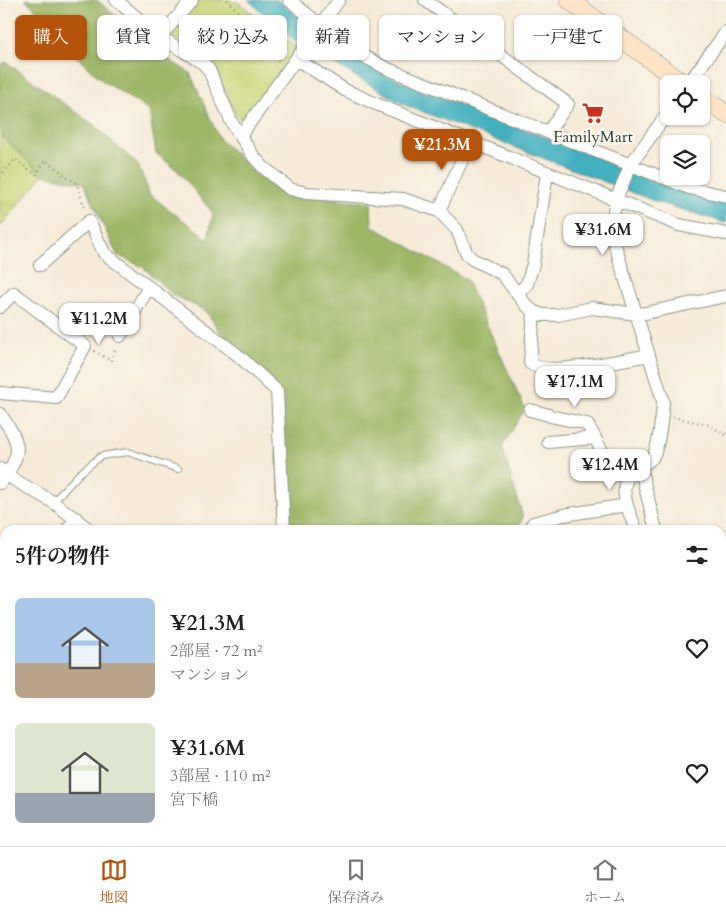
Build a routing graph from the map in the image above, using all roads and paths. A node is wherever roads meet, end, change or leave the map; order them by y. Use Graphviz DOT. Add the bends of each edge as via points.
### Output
graph roads {
  1 [pos="116,0"];
  2 [pos="192,0"];
  3 [pos="227,0"];
  4 [pos="289,0"];
  5 [pos="339,0"];
  6 [pos="426,0"];
  7 [pos="569,0"];
  8 [pos="134,15"];
  9 [pos="306,15"];
  10 [pos="328,15"];
  11 [pos="169,27"];
  12 [pos="726,32"];
  13 [pos="169,42"];
  14 [pos="297,57"];
  15 [pos="369,59"];
  16 [pos="294,61"];
  17 [pos="672,75"];
  18 [pos="695,75"];
  19 [pos="710,102"];
  20 [pos="726,114"];
  21 [pos="660,124"];
  22 [pos="548,132"];
  23 [pos="240,136"];
  24 [pos="470,142"];
  25 [pos="630,166"];
  26 [pos="547,173"];
  27 [pos="0,177"];
  28 [pos="726,196"];
  29 [pos="616,198"];
  30 [pos="439,211"];
  31 [pos="89,221"];
  32 [pos="726,234"];
  33 [pos="40,265"];
  34 [pos="149,287"];
  35 [pos="517,294"];
  36 [pos="726,296"];
  37 [pos="0,307"];
  38 [pos="534,312"];
  39 [pos="636,314"];
  40 [pos="120,336"];
  41 [pos="85,346"];
  42 [pos="649,355"];
  43 [pos="0,393"];
  44 [pos="530,410"];
  45 [pos="0,414"];
  46 [pos="662,414"];
  47 [pos="726,434"];
  48 [pos="595,438"];
  49 [pos="548,442"];
  50 [pos="640,467"];
  51 [pos="178,469"];
  52 [pos="2,476"];
  53 [pos="627,477"];
  54 [pos="53,502"];
  55 [pos="628,505"];
  56 [pos="76,518"];
  57 [pos="533,522"];
  58 [pos="71,525"];
  59 [pos="84,525"];
  60 [pos="284,525"];
  61 [pos="634,525"];
  62 [pos="655,525"];
  1 -- 8 [label="street"];
  2 -- 11 [label="street"];
  3 -- 16 [label="path" via="252,22 259,39"];
  4 -- 9 [label="street"];
  5 -- 10 [label="street"];
  6 -- 22 [label="street" via="568,104"];
  7 -- 17 [label="street"];
  12 -- 18 [label="street"];
  13 -- 23 [label="street" via="209,70"];
  14 -- 16 [label="street"];
  15 -- 22 [label="street"];
  16 -- 23 [label="street"];
  16 -- 24 [label="street" via="345,90"];
  19 -- 20 [label="street"];
  21 -- 25 [label="street"];
  22 -- 25 [label="street"];
  23 -- 30 [label="street" via="254,157 290,189 306,193 403,199"];
  24 -- 26 [label="street"];
  24 -- 30 [label="street"];
  25 -- 28 [label="street" via="689,188"];
  25 -- 29 [label="street"];
  26 -- 29 [label="street"];
  26 -- 35 [label="street" via="532,264 527,284"];
  27 -- 31 [label="path" via="15,159 36,176 45,160 77,184"];
  29 -- 32 [label="street" via="679,225"];
  29 -- 39 [label="street" via="612,237"];
  30 -- 35 [label="street" via="457,230 472,260 502,274"];
  31 -- 33 [label="street"];
  31 -- 34 [label="street" via="104,253"];
  34 -- 40 [label="street"];
  34 -- 60 [label="street" via="239,356 276,391"];
  35 -- 38 [label="street"];
  36 -- 39 [label="street"];
  37 -- 41 [label="street" via="14,293"];
  38 -- 39 [label="street" via="558,315 592,308"];
  38 -- 42 [label="street" via="532,366 589,366"];
  39 -- 42 [label="street"];
  40 -- 41 [label="path" via="111,361"];
  41 -- 43 [label="street" via="56,398"];
  42 -- 46 [label="street" via="662,401"];
  44 -- 48 [label="street" via="587,424"];
  45 -- 52 [label="street" via="12,430 17,453 16,460"];
  46 -- 47 [label="path" via="708,425"];
  46 -- 50 [label="street" via="654,453"];
  48 -- 49 [label="street"];
  48 -- 53 [label="street" via="604,457"];
  50 -- 53 [label="street"];
  50 -- 62 [label="street"];
  51 -- 54 [label="lane" via="128,452 102,456 79,474"];
  52 -- 54 [label="street"];
  53 -- 55 [label="street" via="624,490"];
  54 -- 56 [label="street"];
  55 -- 57 [label="street"];
  55 -- 61 [label="street"];
  56 -- 58 [label="street"];
  56 -- 59 [label="street"];
}
